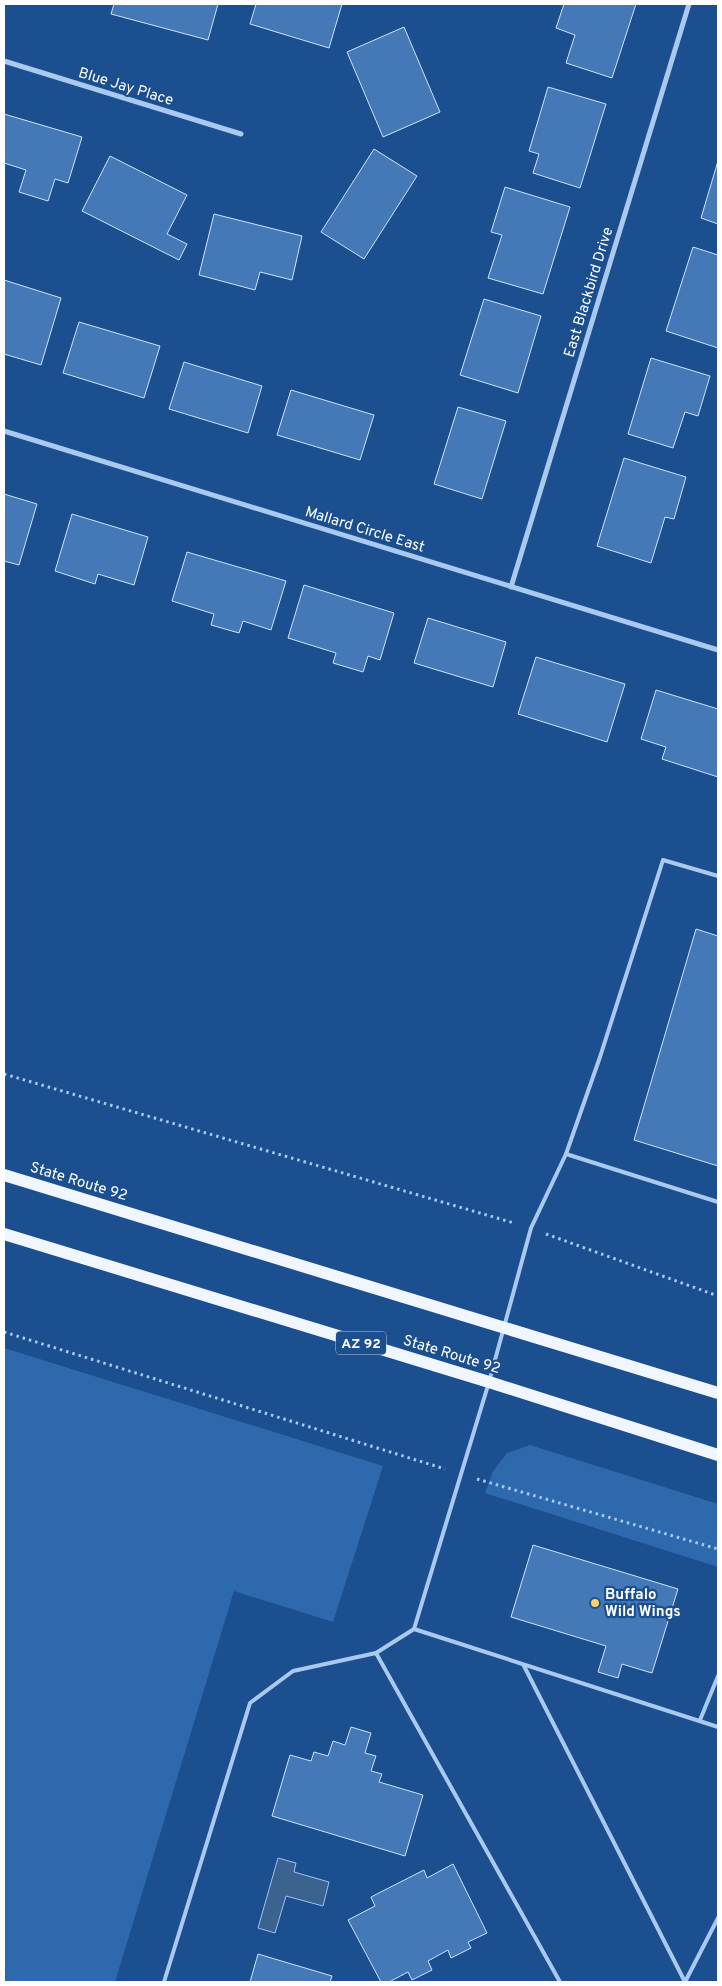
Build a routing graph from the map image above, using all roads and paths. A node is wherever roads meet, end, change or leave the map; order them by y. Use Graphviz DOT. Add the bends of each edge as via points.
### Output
graph roads {
  1 [pos="689,4"];
  2 [pos="4,61"];
  3 [pos="241,134"];
  4 [pos="4,431"];
  5 [pos="511,587"];
  6 [pos="718,650"];
  7 [pos="718,876"];
  8 [pos="4,1074"];
  9 [pos="566,1154"];
  10 [pos="4,1175"];
  11 [pos="718,1202"];
  12 [pos="531,1228"];
  13 [pos="4,1234"];
  14 [pos="718,1296"];
  15 [pos="504,1328"];
  16 [pos="4,1332"];
  17 [pos="489,1382"];
  18 [pos="718,1393"];
  19 [pos="718,1455"];
  20 [pos="460,1474"];
  21 [pos="718,1549"];
  22 [pos="414,1629"];
  23 [pos="376,1653"];
  24 [pos="524,1666"];
  25 [pos="718,1676"];
  26 [pos="700,1720"];
  27 [pos="718,1727"];
  28 [pos="718,1918"];
  29 [pos="164,1982"];
  30 [pos="560,1982"];
  31 [pos="685,1982"];
  1 -- 5 [label="street, East Blackbird Drive"];
  2 -- 3 [label="street, Blue Jay Place"];
  4 -- 5 [label="street, Mallard Circle East"];
  5 -- 6 [label="street, Mallard Circle East"];
  7 -- 9 [label="lane" via="663,860"];
  8 -- 12 [label="path"];
  9 -- 11 [label="lane"];
  9 -- 12 [label="lane"];
  10 -- 15 [label="main road, State Route 92"];
  12 -- 14 [label="path"];
  12 -- 15 [label="lane"];
  13 -- 17 [label="main road, State Route 92 / AZ 92"];
  15 -- 17 [label="lane"];
  15 -- 18 [label="main road, State Route 92"];
  16 -- 20 [label="path"];
  17 -- 19 [label="main road, State Route 92 / AZ 92"];
  17 -- 20 [label="lane"];
  20 -- 21 [label="path"];
  20 -- 22 [label="lane"];
  22 -- 23 [label="lane"];
  22 -- 24 [label="lane"];
  23 -- 29 [label="lane" via="293,1671 250,1703"];
  23 -- 30 [label="lane"];
  24 -- 26 [label="lane"];
  24 -- 31 [label="lane"];
  25 -- 26 [label="lane"];
  26 -- 27 [label="lane"];
  28 -- 31 [label="lane"];
}
